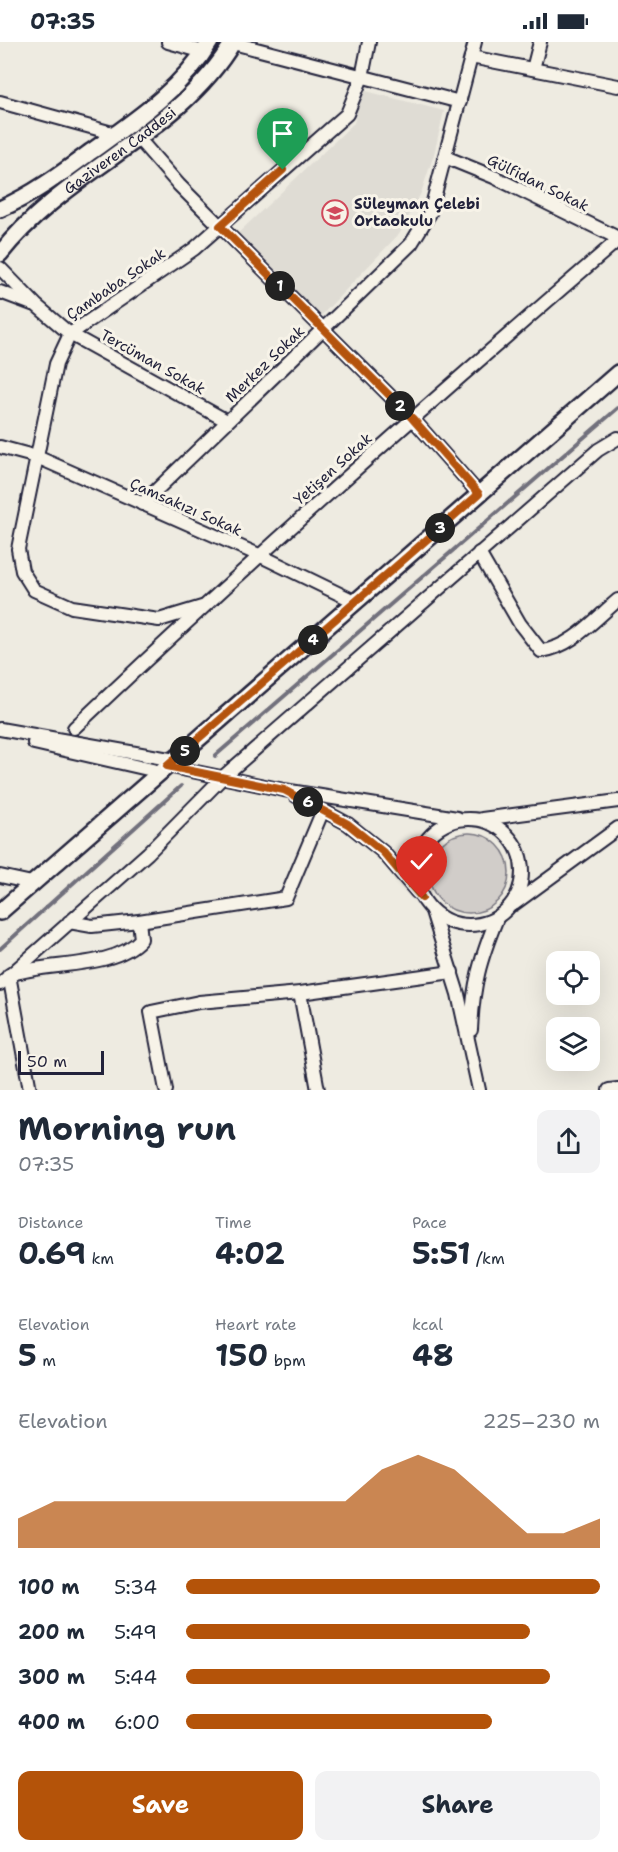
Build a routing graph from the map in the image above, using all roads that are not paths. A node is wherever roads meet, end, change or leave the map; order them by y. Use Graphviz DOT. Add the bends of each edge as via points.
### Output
graph roads {
  1 [pos="168,42"];
  2 [pos="369,42"];
  3 [pos="474,42"];
  4 [pos="540,42"];
  5 [pos="233,43"];
  6 [pos="207,47"];
  7 [pos="471,57"];
  8 [pos="533,69"];
  9 [pos="362,77"];
  10 [pos="618,86"];
  11 [pos="0,102"];
  12 [pos="460,102"];
  13 [pos="116,134"];
  14 [pos="138,138"];
  15 [pos="445,157"];
  16 [pos="0,209"];
  17 [pos="220,226"];
  18 [pos="618,239"];
  19 [pos="0,254"];
  20 [pos="0,268"];
  21 [pos="0,291"];
  22 [pos="36,305"];
  23 [pos="322,329"];
  24 [pos="70,334"];
  25 [pos="618,373"];
  26 [pos="412,418"];
  27 [pos="227,421"];
  28 [pos="618,438"];
  29 [pos="0,447"];
  30 [pos="37,457"];
  31 [pos="479,494"];
  32 [pos="142,504"];
  33 [pos="479,553"];
  34 [pos="259,555"];
  35 [pos="618,600"];
  36 [pos="356,602"];
  37 [pos="202,607"];
  38 [pos="74,728"];
  39 [pos="0,729"];
  40 [pos="0,736"];
  41 [pos="168,766"];
  42 [pos="223,777"];
  43 [pos="284,790"];
  44 [pos="618,801"];
  45 [pos="323,810"];
  46 [pos="461,819"];
  47 [pos="478,819"];
  48 [pos="618,828"];
  49 [pos="0,876"];
  50 [pos="32,883"];
  51 [pos="422,898"];
  52 [pos="511,906"];
  53 [pos="432,911"];
  54 [pos="0,912"];
  55 [pos="497,918"];
  56 [pos="139,921"];
  57 [pos="69,922"];
  58 [pos="452,972"];
  59 [pos="5,980"];
  60 [pos="300,993"];
  61 [pos="471,1049"];
  62 [pos="618,1089"];
  63 [pos="30,1090"];
  64 [pos="166,1090"];
  65 [pos="318,1090"];
  66 [pos="478,1090"];
  67 [pos="609,1090"];
  1 -- 6 [label="street"];
  2 -- 9 [label="street, Çambaba Sokak"];
  3 -- 7 [label="street, Merkez Sokak"];
  4 -- 8 [label="street"];
  5 -- 9 [label="street"];
  5 -- 14 [label="main road, Gaziveren Caddesi" via="179,107"];
  6 -- 13 [label="main road, Gaziveren Caddesi" via="188,75"];
  7 -- 8 [label="street"];
  7 -- 12 [label="street, Merkez Sokak"];
  8 -- 10 [label="street"];
  9 -- 12 [label="street"];
  9 -- 17 [label="street, Çambaba Sokak" via="347,114"];
  11 -- 13 [label="street"];
  12 -- 15 [label="street, Merkez Sokak"];
  13 -- 16 [label="main road, Gaziveren Caddesi" via="47,183"];
  14 -- 17 [label="street"];
  14 -- 19 [label="main road, Gaziveren Caddesi" via="34,217"];
  15 -- 18 [label="street, Gülfidan Sokak"];
  15 -- 23 [label="street, Merkez Sokak" via="430,213 411,244"];
  17 -- 23 [label="street"];
  17 -- 24 [label="street, Çambaba Sokak" via="194,249"];
  18 -- 26 [label="street, Yetişen Sokak"];
  20 -- 22 [label="street, Tercüman Sokak"];
  21 -- 22 [label="street, Tercüman Sokak"];
  22 -- 24 [label="street, Tercüman Sokak"];
  23 -- 26 [label="street"];
  23 -- 27 [label="street, Merkez Sokak"];
  24 -- 27 [label="street, Tercüman Sokak"];
  24 -- 30 [label="street, Çambaba Sokak" via="56,364"];
  25 -- 31 [label="main road"];
  26 -- 31 [label="street"];
  26 -- 34 [label="street, Yetişen Sokak"];
  27 -- 32 [label="street, Merkez Sokak"];
  28 -- 33 [label="street" via="598,450"];
  29 -- 30 [label="street, Çamsakızı Sokak"];
  30 -- 32 [label="street, Çamsakızı Sokak"];
  30 -- 37 [label="street, Çambaba Sokak" via="18,549 22,571 34,590 72,607 159,620"];
  31 -- 36 [label="main road"];
  32 -- 34 [label="street, Çamsakızı Sokak"];
  33 -- 35 [label="street" via="520,624 541,651 571,639"];
  33 -- 42 [label="street"];
  34 -- 36 [label="street, Çamsakızı Sokak"];
  34 -- 37 [label="street, Yetişen Sokak"];
  36 -- 41 [label="main road"];
  37 -- 38 [label="street, Yetişen Sokak"];
  39 -- 41 [label="street"];
  40 -- 41 [label="street"];
  41 -- 42 [label="street"];
  41 -- 50 [label="main road"];
  42 -- 43 [label="street"];
  42 -- 57 [label="street" via="147,853"];
  43 -- 45 [label="street"];
  43 -- 46 [label="street"];
  44 -- 47 [label="street"];
  45 -- 51 [label="street" via="383,852"];
  45 -- 56 [label="street" via="286,898"];
  46 -- 47 [label="street"];
  46 -- 51 [label="street" via="435,830 419,853 416,881"];
  47 -- 52 [label="street" via="497,826 511,838 520,854 520,890"];
  48 -- 52 [label="street"];
  49 -- 50 [label="street"];
  50 -- 54 [label="main road"];
  51 -- 53 [label="street"];
  52 -- 55 [label="street"];
  53 -- 55 [label="street" via="447,921 464,925"];
  53 -- 58 [label="street"];
  55 -- 61 [label="street" via="473,991"];
  56 -- 57 [label="street" via="92,926"];
  56 -- 59 [label="street" via="141,939 131,950 95,960 28,968"];
  57 -- 59 [label="street"];
  58 -- 60 [label="street"];
  58 -- 61 [label="street"];
  59 -- 63 [label="street"];
  60 -- 64 [label="street" via="199,1002 151,1012"];
  60 -- 65 [label="street"];
  61 -- 66 [label="street"];
  62 -- 67 [label="street"];
}
